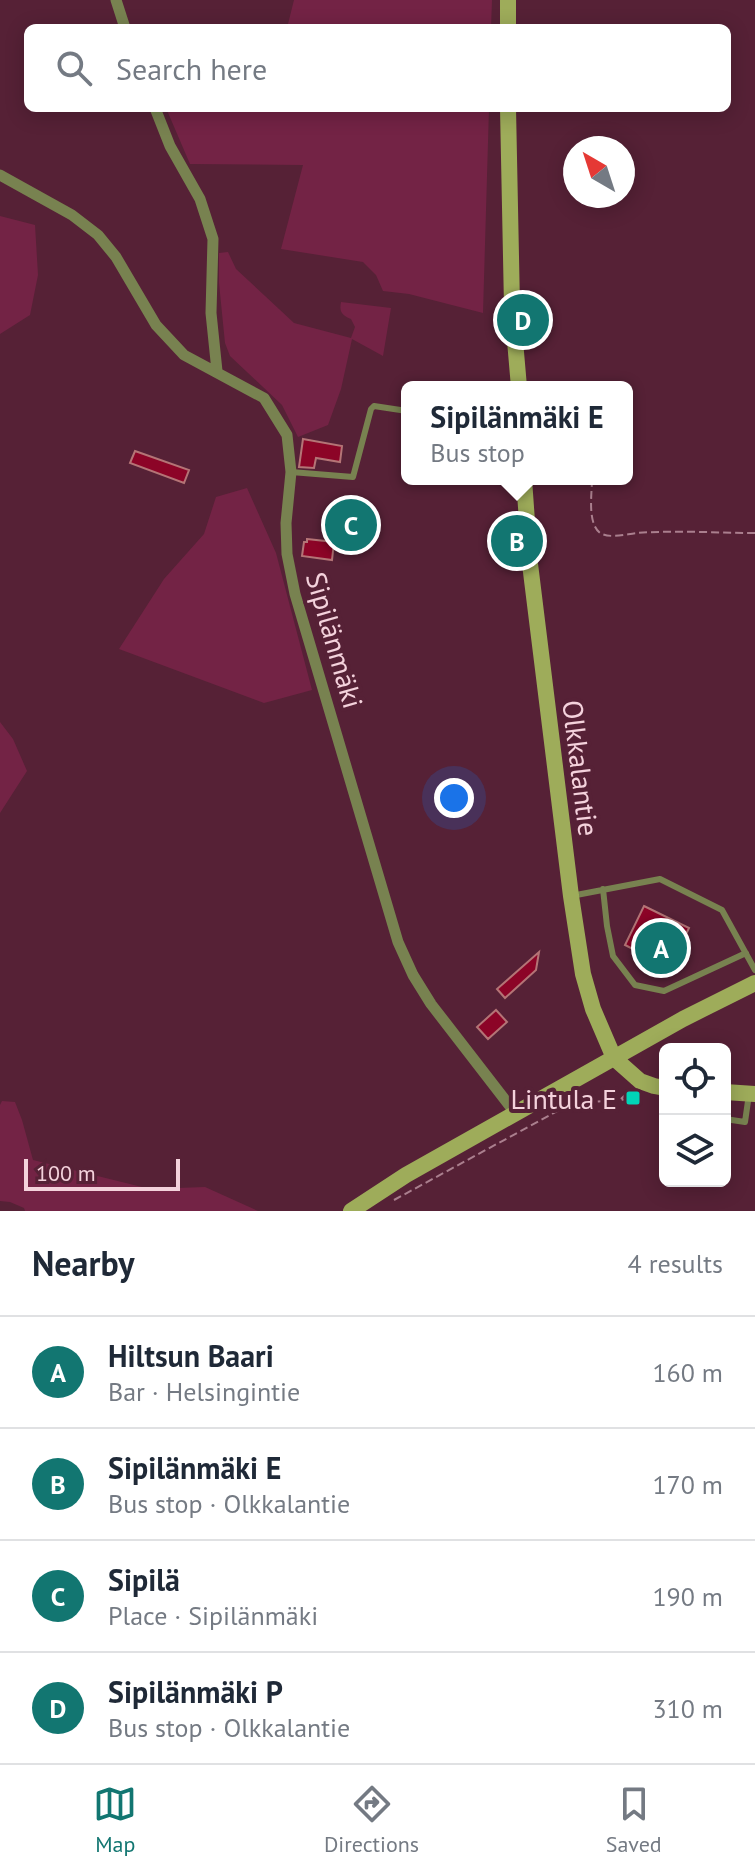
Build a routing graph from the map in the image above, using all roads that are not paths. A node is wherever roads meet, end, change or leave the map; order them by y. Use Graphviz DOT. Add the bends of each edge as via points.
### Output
graph roads {
  1 [pos="116,0"];
  2 [pos="508,0"];
  3 [pos="124,24"];
  4 [pos="508,24"];
  5 [pos="157,112"];
  6 [pos="508,112"];
  7 [pos="0,175"];
  8 [pos="217,371"];
  9 [pos="518,381"];
  10 [pos="401,410"];
  11 [pos="291,472"];
  12 [pos="524,485"];
  13 [pos="603,889"];
  14 [pos="571,896"];
  15 [pos="746,953"];
  16 [pos="755,970"];
  17 [pos="755,983"];
  18 [pos="614,1058"];
  19 [pos="659,1087"];
  20 [pos="731,1092"];
  21 [pos="752,1093"];
  22 [pos="516,1114"];
  23 [pos="731,1120"];
  24 [pos="351,1211"];
  1 -- 3 [label="street"];
  2 -- 4 [label="street"];
  5 -- 8 [label="street" via="200,199 213,239 211,313"];
  6 -- 9 [label="street"];
  7 -- 8 [label="street, Sipilänmäki" via="98,235 156,325 184,355"];
  8 -- 11 [label="street, Sipilänmäki" via="264,398 287,435"];
  10 -- 11 [label="lane" via="371,409 353,477"];
  11 -- 22 [label="street, Sipilänmäki" via="287,554 295,594 398,942 431,1004"];
  12 -- 14 [label="street, Olkkalantie"];
  13 -- 14 [label="lane"];
  13 -- 15 [label="lane" via="660,879 722,910"];
  13 -- 15 [label="lane" via="613,956 635,985 664,991"];
  14 -- 18 [label="street, Olkkalantie" via="583,974"];
  15 -- 16 [label="lane"];
  17 -- 18 [label="street"];
  18 -- 19 [label="street" via="640,1081"];
  18 -- 22 [label="street"];
  20 -- 21 [label="street"];
  21 -- 23 [label="lane" via="745,1122"];
  22 -- 24 [label="street"];
}
